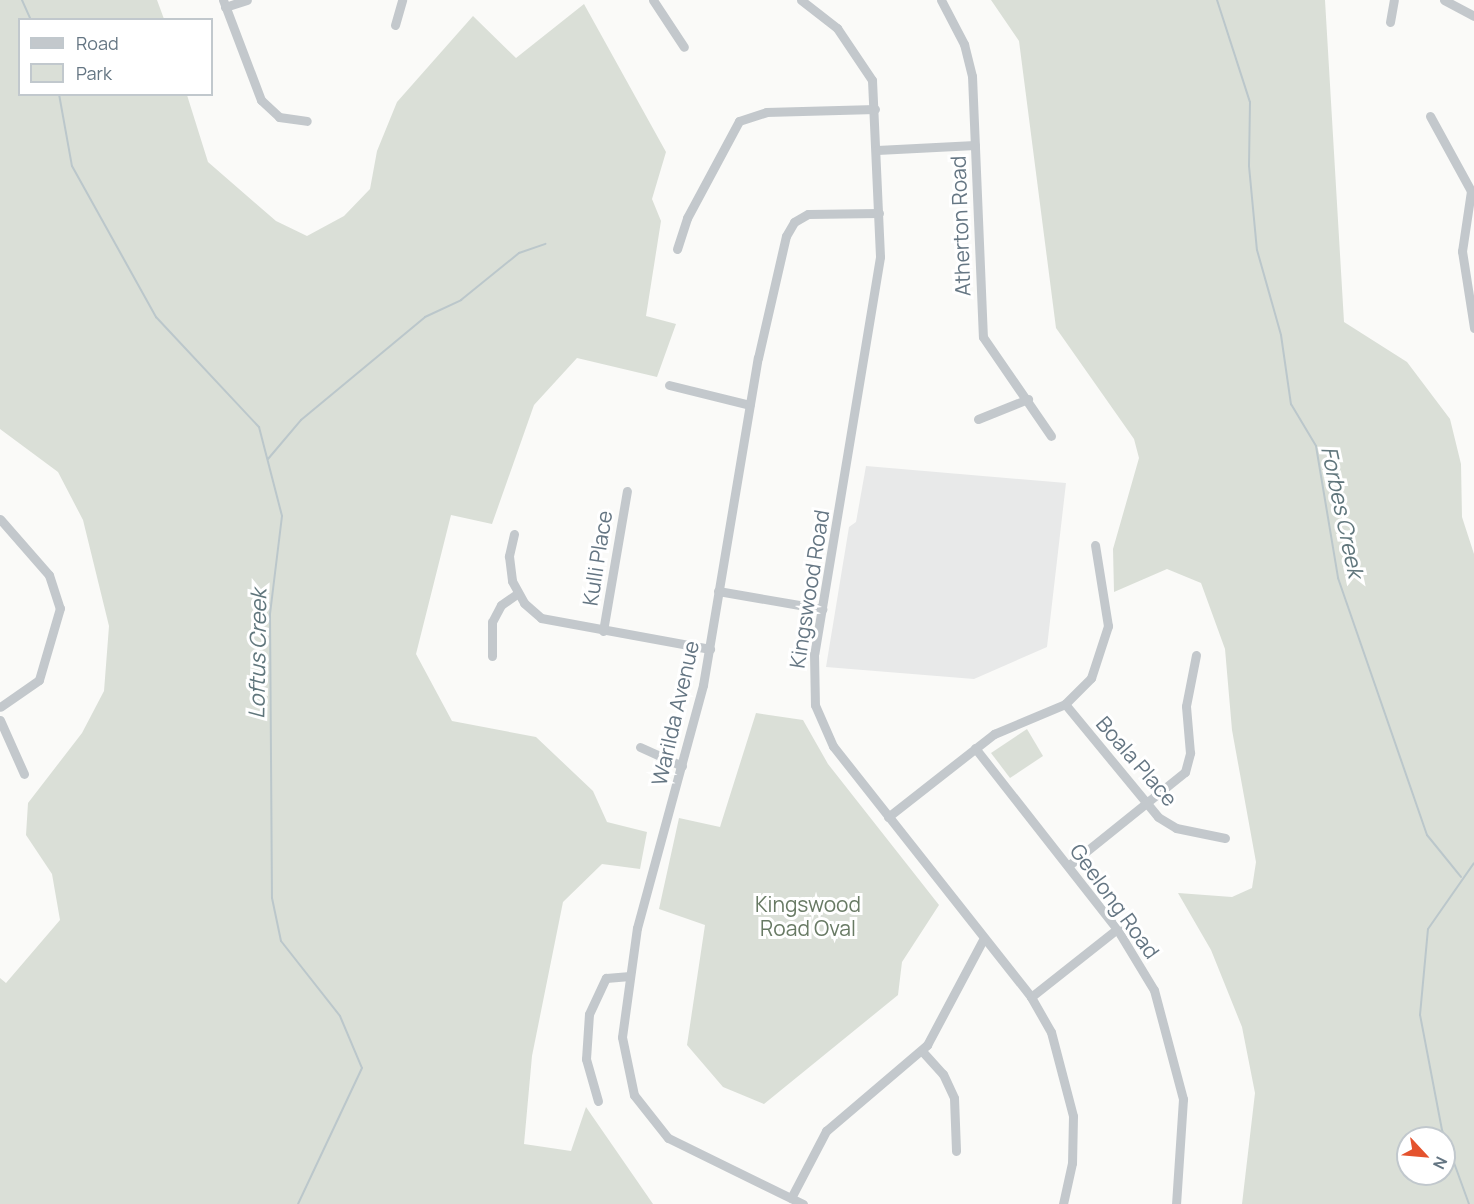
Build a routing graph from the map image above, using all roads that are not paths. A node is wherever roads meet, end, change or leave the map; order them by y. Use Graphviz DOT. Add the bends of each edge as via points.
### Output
graph roads {
  1 [pos="247,0"];
  2 [pos="402,0"];
  3 [pos="653,0"];
  4 [pos="801,0"];
  5 [pos="941,0"];
  6 [pos="1394,0"];
  7 [pos="1444,0"];
  8 [pos="224,3"];
  9 [pos="1474,16"];
  10 [pos="1390,22"];
  11 [pos="394,24"];
  12 [pos="684,47"];
  13 [pos="875,109"];
  14 [pos="1430,116"];
  15 [pos="307,121"];
  16 [pos="975,145"];
  17 [pos="877,150"];
  18 [pos="1472,190"];
  19 [pos="879,213"];
  20 [pos="677,249"];
  21 [pos="1474,328"];
  22 [pos="669,385"];
  23 [pos="1028,399"];
  24 [pos="750,405"];
  25 [pos="978,419"];
  26 [pos="1051,436"];
  27 [pos="627,491"];
  28 [pos="0,519"];
  29 [pos="514,534"];
  30 [pos="1095,545"];
  31 [pos="718,591"];
  32 [pos="517,594"];
  33 [pos="822,609"];
  34 [pos="603,631"];
  35 [pos="710,649"];
  36 [pos="1196,655"];
  37 [pos="492,657"];
  38 [pos="1065,704"];
  39 [pos="0,707"];
  40 [pos="0,720"];
  41 [pos="640,747"];
  42 [pos="975,747"];
  43 [pos="682,766"];
  44 [pos="24,774"];
  45 [pos="1145,803"];
  46 [pos="888,817"];
  47 [pos="1225,838"];
  48 [pos="1068,866"];
  49 [pos="1117,929"];
  50 [pos="984,938"];
  51 [pos="630,976"];
  52 [pos="1031,997"];
  53 [pos="922,1051"];
  54 [pos="598,1101"];
  55 [pos="956,1151"];
  56 [pos="791,1198"];
  57 [pos="803,1204"];
  58 [pos="1063,1204"];
  59 [pos="1176,1204"];
  1 -- 8 [label="street"];
  2 -- 11 [label="street"];
  3 -- 12 [label="street"];
  4 -- 13 [label="street, Kingswood Road" via="837,28 861,61 873,86"];
  5 -- 16 [label="street, Atherton Road" via="969,62"];
  6 -- 10 [label="street"];
  7 -- 9 [label="street"];
  8 -- 15 [label="street" via="261,100 279,117"];
  13 -- 17 [label="street, Kingswood Road"];
  13 -- 20 [label="street" via="766,112 739,121 687,218"];
  14 -- 18 [label="street"];
  16 -- 17 [label="street"];
  16 -- 23 [label="street, Atherton Road" via="983,337"];
  17 -- 19 [label="street, Kingswood Road"];
  18 -- 21 [label="street" via="1462,251"];
  19 -- 24 [label="street, Warilda Avenue" via="808,214 791,226"];
  19 -- 33 [label="street, Kingswood Road" via="879,279"];
  22 -- 24 [label="street"];
  23 -- 25 [label="street"];
  23 -- 26 [label="street, Atherton Road"];
  24 -- 31 [label="street, Warilda Avenue"];
  27 -- 34 [label="street, Kulli Place"];
  28 -- 39 [label="street" via="49,575 60,608 39,680"];
  29 -- 32 [label="street" via="509,567"];
  30 -- 38 [label="street" via="1107,636 1091,678"];
  31 -- 33 [label="street"];
  31 -- 35 [label="street, Warilda Avenue"];
  32 -- 34 [label="street" via="541,618"];
  32 -- 37 [label="street" via="501,604 492,622"];
  33 -- 46 [label="street, Kingswood Road" via="812,673 819,720"];
  34 -- 35 [label="street"];
  35 -- 43 [label="street, Warilda Avenue"];
  36 -- 45 [label="street" via="1186,706 1187,767"];
  38 -- 42 [label="street" via="1005,728"];
  38 -- 45 [label="street, Boala Place"];
  40 -- 44 [label="street"];
  41 -- 43 [label="street"];
  42 -- 46 [label="street"];
  42 -- 48 [label="street, Geelong Road"];
  43 -- 51 [label="street, Warilda Avenue" via="643,906"];
  45 -- 47 [label="street, Boala Place" via="1176,828"];
  45 -- 48 [label="street"];
  46 -- 50 [label="street, Kingswood Road"];
  48 -- 49 [label="street, Geelong Road"];
  49 -- 52 [label="street"];
  49 -- 59 [label="street, Geelong Road" via="1154,990 1176,1060 1184,1135"];
  50 -- 52 [label="street, Kingswood Road"];
  50 -- 53 [label="street"];
  51 -- 54 [label="street" via="606,978 589,1014 586,1059"];
  51 -- 56 [label="street, Warilda Avenue" via="622,1037 625,1072 651,1120 681,1146"];
  52 -- 58 [label="street, Kingswood Road" via="1060,1052 1071,1095 1074,1140"];
  53 -- 55 [label="street" via="954,1098"];
  53 -- 56 [label="street" via="826,1131"];
  56 -- 57 [label="street, Warilda Avenue"];
}
